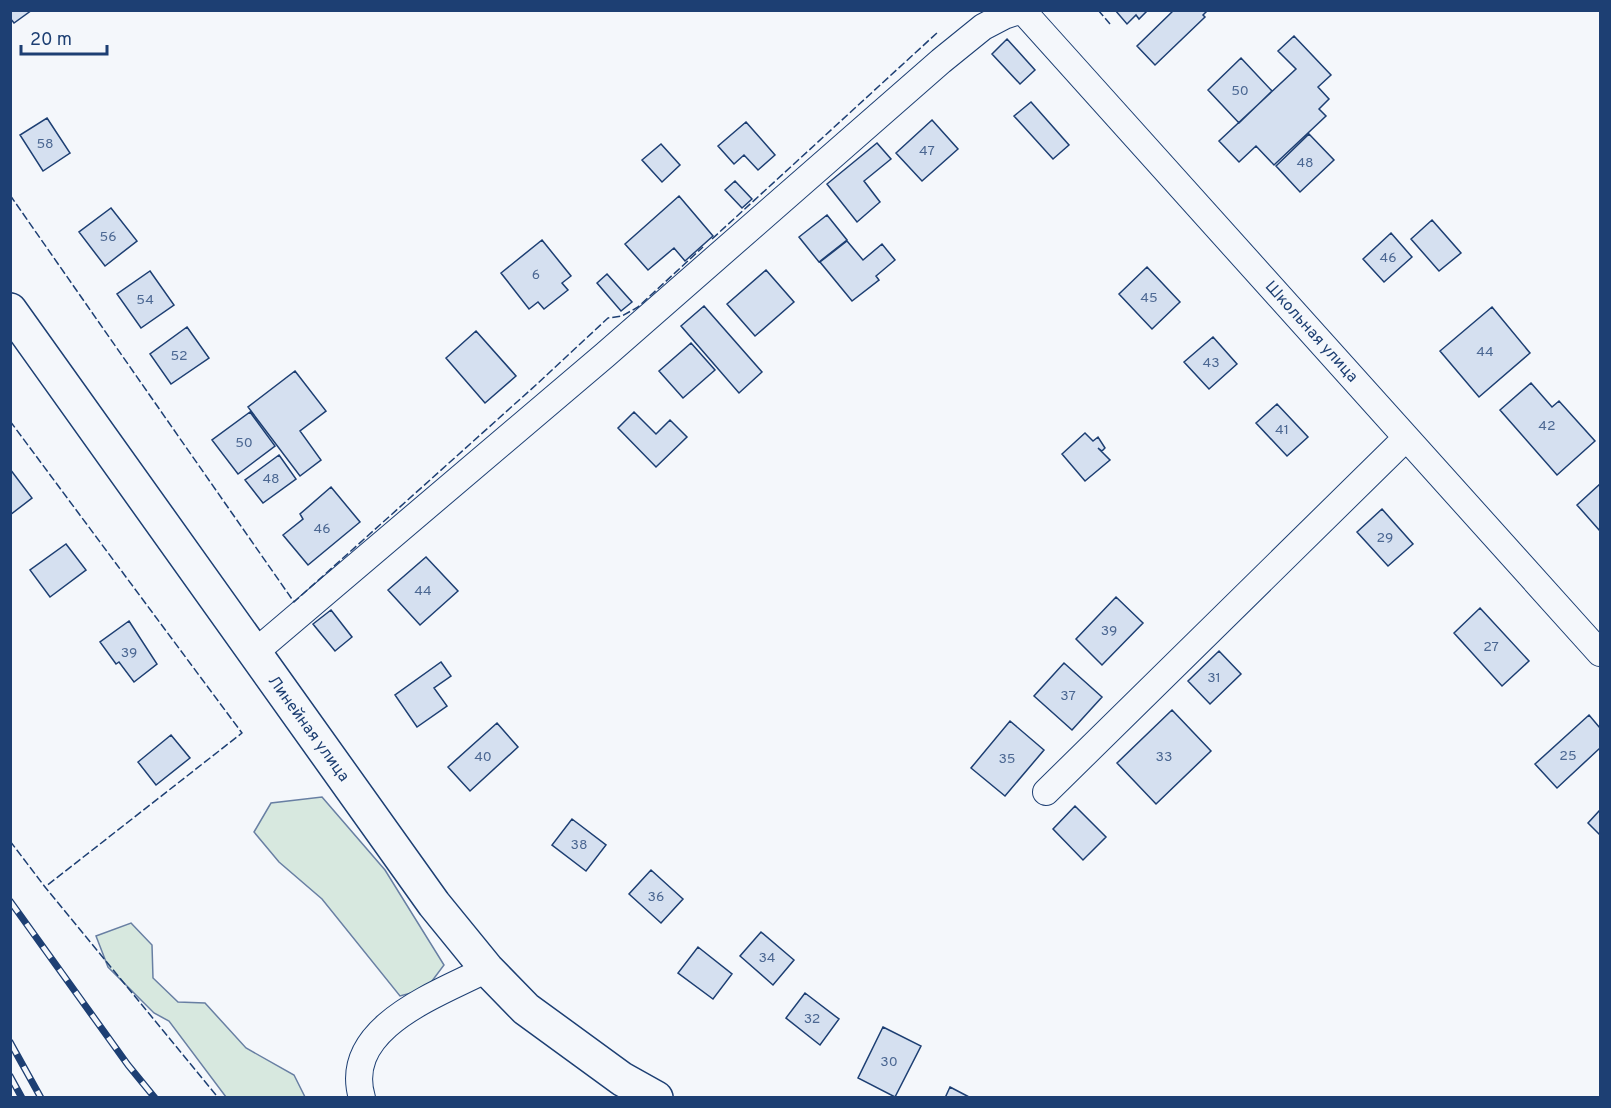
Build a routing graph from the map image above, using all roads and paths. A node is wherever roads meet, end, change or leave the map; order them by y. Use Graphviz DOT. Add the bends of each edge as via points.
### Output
graph roads {
  1 [pos="1022,11"];
  2 [pos="10,310"];
  3 [pos="1406,438"];
  4 [pos="254,653"];
  5 [pos="1600,653"];
  6 [pos="1046,792"];
  7 [pos="487,969"];
  8 [pos="362,1098"];
  9 [pos="656,1098"];
  1 -- 3 [label="street, Школьная улица"];
  1 -- 4 [label="street" via="983,27 941,61 605,356"];
  2 -- 4 [label="main road, Линейная улица"];
  3 -- 5 [label="street, Школьная улица"];
  3 -- 6 [label="street"];
  4 -- 7 [label="main road, Линейная улица" via="434,904"];
  7 -- 8 [label="street" via="412,1007 377,1034 359,1070"];
  7 -- 9 [label="main road, Линейная улица" via="526,1009 622,1079"];
}
